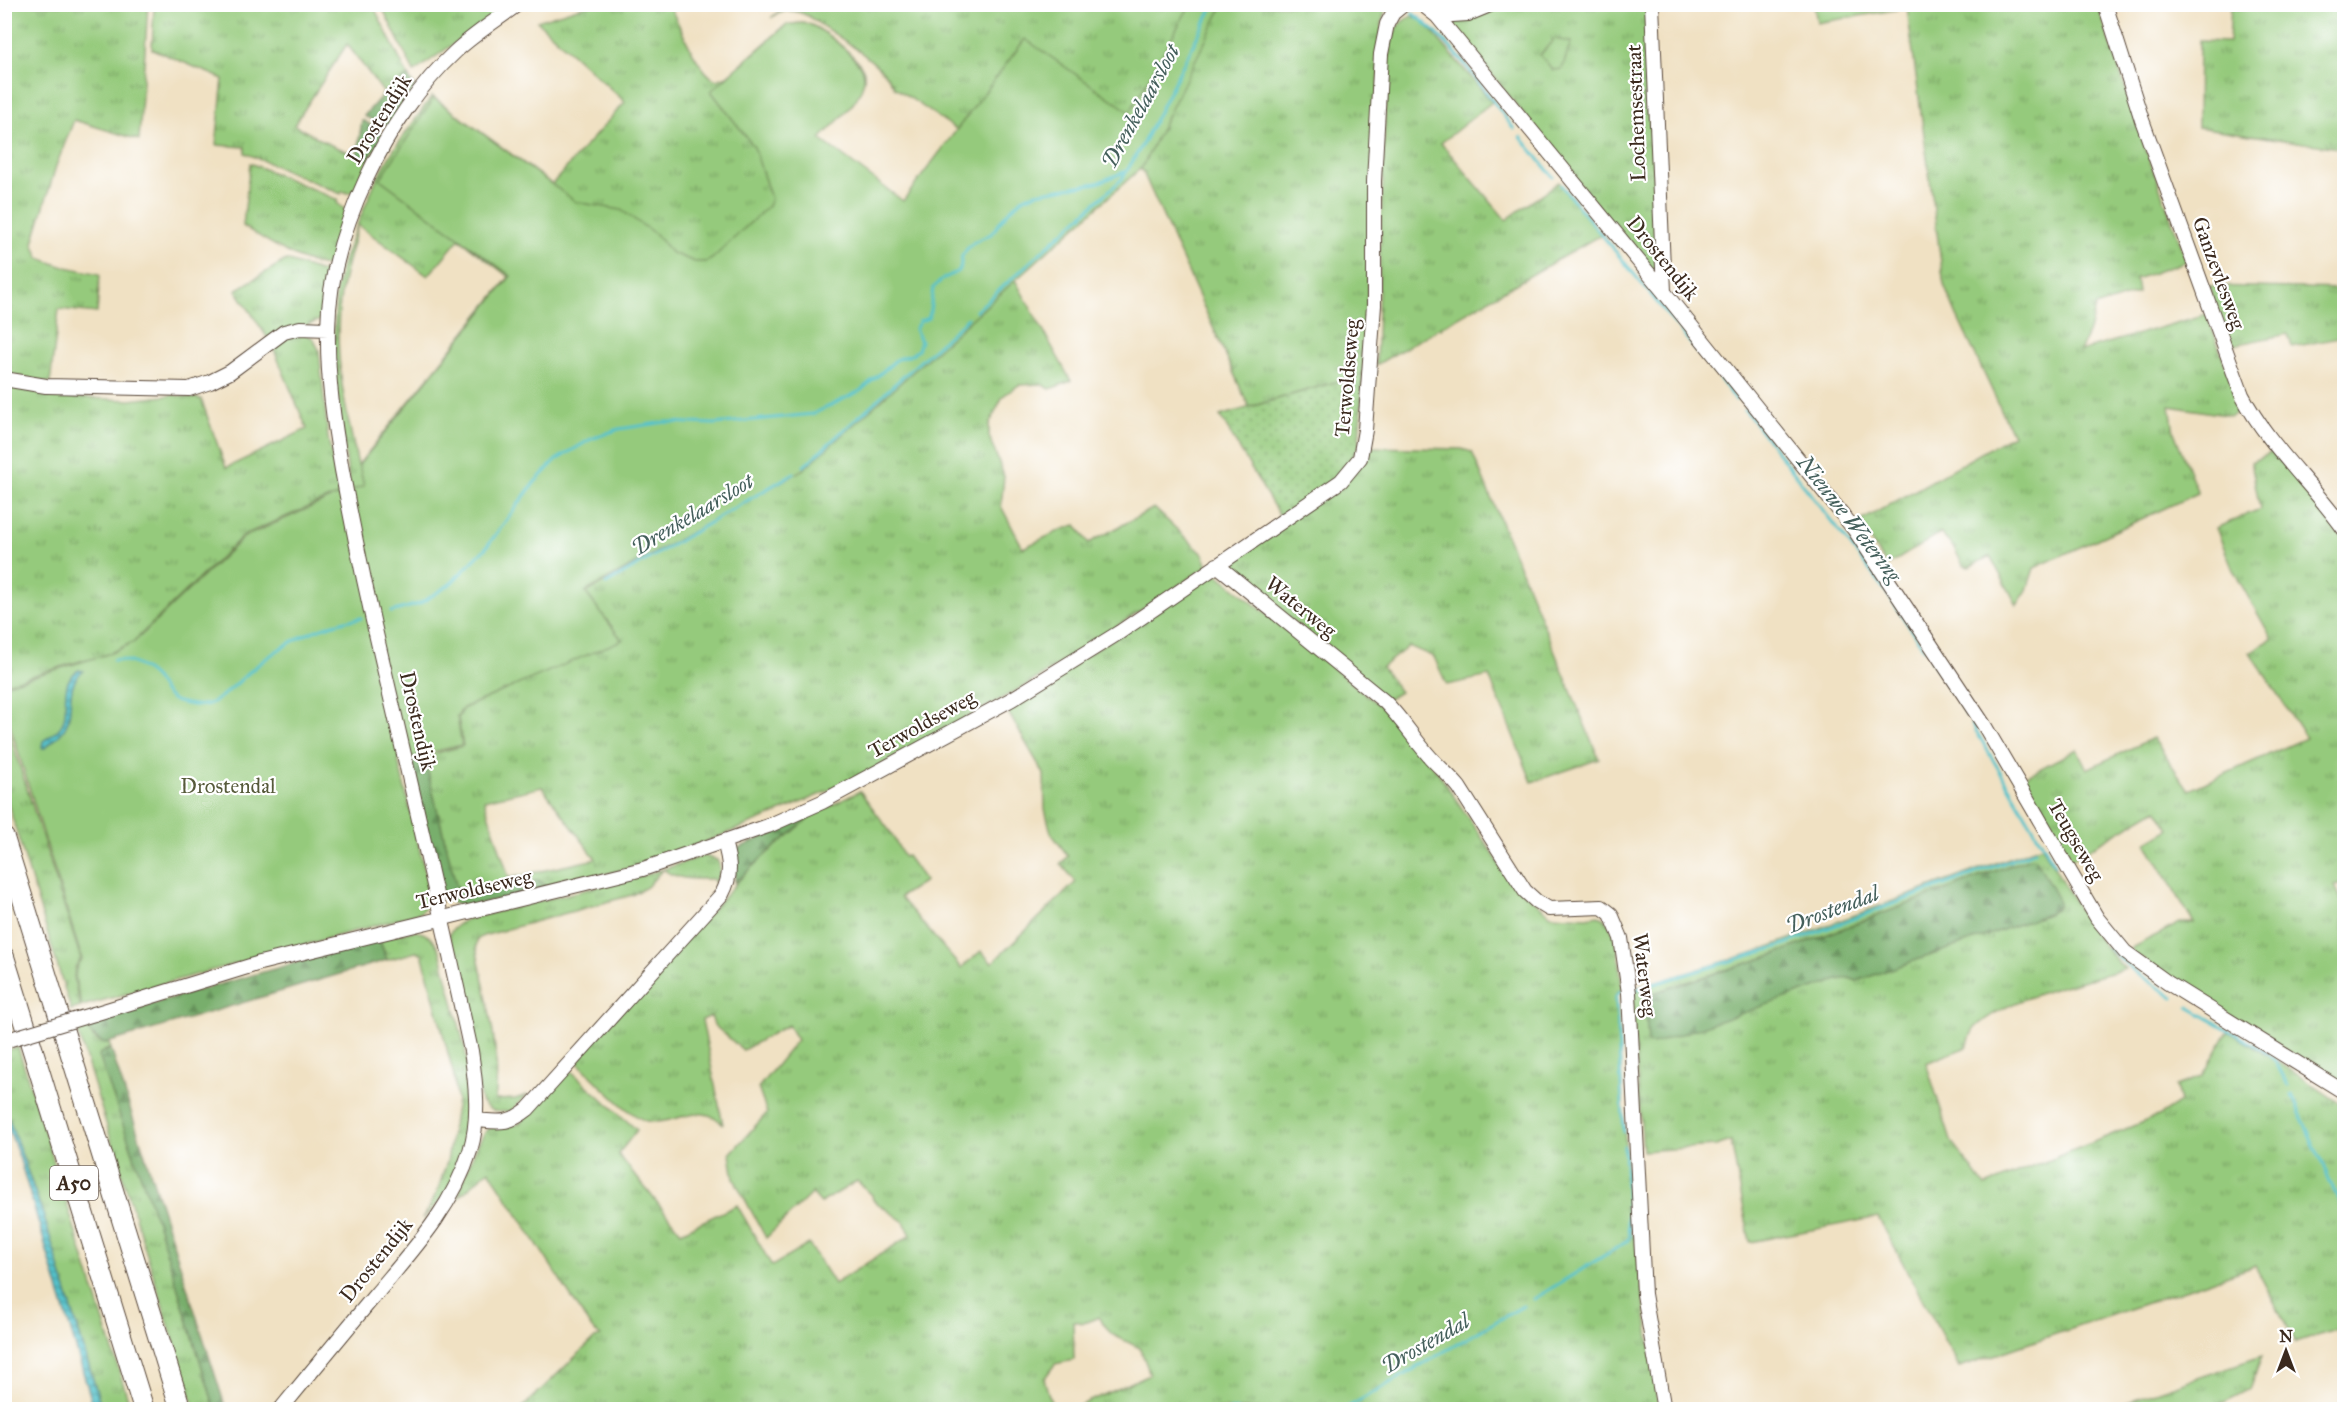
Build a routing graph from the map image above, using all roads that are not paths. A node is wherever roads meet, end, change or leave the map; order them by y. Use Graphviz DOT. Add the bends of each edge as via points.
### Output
graph roads {
  1 [pos="518,4"];
  2 [pos="1422,4"];
  3 [pos="1492,4"];
  4 [pos="1652,4"];
  5 [pos="2105,4"];
  6 [pos="1402,5"];
  7 [pos="1437,16"];
  8 [pos="1664,292"];
  9 [pos="327,329"];
  10 [pos="4,379"];
  11 [pos="1854,529"];
  12 [pos="2344,529"];
  13 [pos="1217,565"];
  14 [pos="4,838"];
  15 [pos="724,843"];
  16 [pos="442,918"];
  17 [pos="4,957"];
  18 [pos="4,1041"];
  19 [pos="2344,1092"];
  20 [pos="476,1120"];
  21 [pos="144,1410"];
  22 [pos="181,1410"];
  23 [pos="280,1410"];
  24 [pos="1664,1410"];
  1 -- 9 [label="street, Drostendijk" via="456,51 427,81 387,137 359,191 340,253"];
  2 -- 7 [label="street"];
  3 -- 7 [label="street" via="1468,14"];
  4 -- 8 [label="street, Lochemsestraat"];
  5 -- 12 [label="street, Ganzevlesweg" via="2142,120 2242,395 2249,410"];
  6 -- 13 [label="street, Terwoldseweg" via="1387,24 1381,54 1374,181 1374,305 1360,458 1341,481"];
  7 -- 8 [label="street, Drostendijk"];
  8 -- 11 [label="street, Drostendijk"];
  9 -- 10 [label="street" via="284,332 230,372 189,389 46,386"];
  9 -- 16 [label="street, Drostendijk" via="334,422 355,540"];
  11 -- 19 [label="street, Teugseweg" via="1984,725 2097,918 2125,952"];
  13 -- 15 [label="street, Terwoldseweg" via="1120,632 1012,699 822,802"];
  13 -- 24 [label="street, Waterweg" via="1385,702 1460,787 1525,891 1536,901 1549,909 1592,906 1611,914 1621,938 1629,993 1644,1294"];
  14 -- 22 [label="highway, A50"];
  15 -- 16 [label="street, Terwoldseweg" via="643,869"];
  15 -- 20 [label="street" via="730,868 722,894 528,1110 516,1119"];
  16 -- 18 [label="street, Terwoldseweg, bridge" via="260,963"];
  16 -- 20 [label="street, Drostendijk" via="476,1078"];
  17 -- 21 [label="highway, A50"];
  20 -- 23 [label="street, Drostendijk" via="471,1149 449,1201 423,1238"];
}
